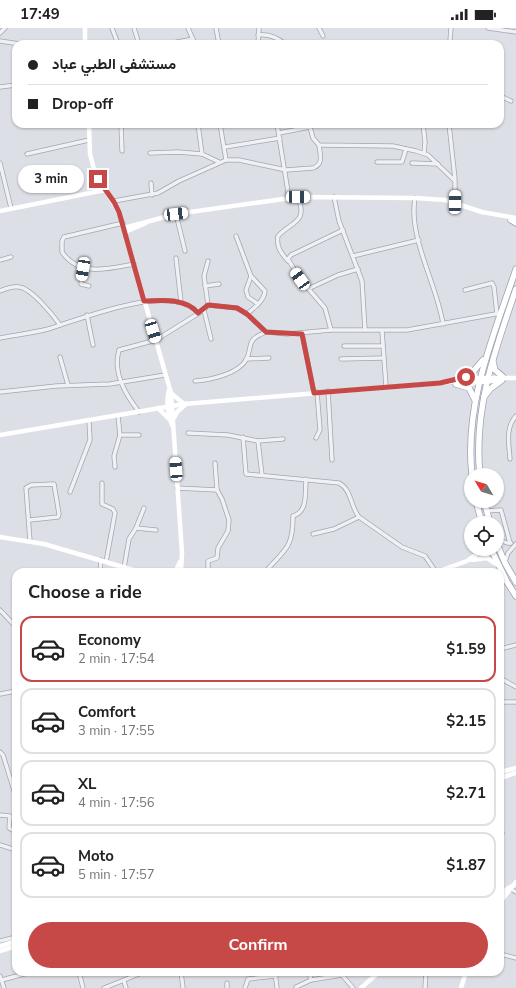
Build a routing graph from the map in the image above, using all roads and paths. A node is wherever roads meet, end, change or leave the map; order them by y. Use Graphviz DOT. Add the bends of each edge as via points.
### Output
graph roads {
  1 [pos="5,28"];
  2 [pos="85,28"];
  3 [pos="112,28"];
  4 [pos="134,28"];
  5 [pos="188,28"];
  6 [pos="216,28"];
  7 [pos="259,28"];
  8 [pos="319,28"];
  9 [pos="451,28"];
  10 [pos="488,28"];
  11 [pos="510,30"];
  12 [pos="516,32"];
  13 [pos="0,33"];
  14 [pos="258,35"];
  15 [pos="323,36"];
  16 [pos="193,39"];
  17 [pos="85,40"];
  18 [pos="116,40"];
  19 [pos="138,40"];
  20 [pos="188,40"];
  21 [pos="218,40"];
  22 [pos="258,40"];
  23 [pos="280,40"];
  24 [pos="450,40"];
  25 [pos="0,41"];
  26 [pos="12,43"];
  27 [pos="12,86"];
  28 [pos="0,87"];
  29 [pos="504,97"];
  30 [pos="511,100"];
  31 [pos="89,128"];
  32 [pos="121,128"];
  33 [pos="199,128"];
  34 [pos="221,128"];
  35 [pos="278,128"];
  36 [pos="301,128"];
  37 [pos="311,128"];
  38 [pos="423,128"];
  39 [pos="450,128"];
  40 [pos="280,135"];
  41 [pos="89,140"];
  42 [pos="319,145"];
  43 [pos="225,147"];
  44 [pos="406,149"];
  45 [pos="122,151"];
  46 [pos="150,153"];
  47 [pos="424,153"];
  48 [pos="27,154"];
  49 [pos="202,154"];
  50 [pos="226,160"];
  51 [pos="219,162"];
  52 [pos="377,162"];
  53 [pos="0,163"];
  54 [pos="412,163"];
  55 [pos="438,164"];
  56 [pos="286,170"];
  57 [pos="455,181"];
  58 [pos="152,184"];
  59 [pos="105,190"];
  60 [pos="152,195"];
  61 [pos="298,197"];
  62 [pos="334,197"];
  63 [pos="289,198"];
  64 [pos="415,198"];
  65 [pos="114,202"];
  66 [pos="455,202"];
  67 [pos="11,208"];
  68 [pos="0,211"];
  69 [pos="176,214"];
  70 [pos="514,219"];
  71 [pos="123,226"];
  72 [pos="134,227"];
  73 [pos="343,230"];
  74 [pos="236,236"];
  75 [pos="419,240"];
  76 [pos="128,244"];
  77 [pos="185,251"];
  78 [pos="353,256"];
  79 [pos="11,257"];
  80 [pos="176,258"];
  81 [pos="0,260"];
  82 [pos="208,261"];
  83 [pos="289,262"];
  84 [pos="134,264"];
  85 [pos="83,269"];
  86 [pos="358,269"];
  87 [pos="516,269"];
  88 [pos="251,276"];
  89 [pos="219,284"];
  90 [pos="88,286"];
  91 [pos="205,286"];
  92 [pos="308,289"];
  93 [pos="516,289"];
  94 [pos="465,290"];
  95 [pos="0,291"];
  96 [pos="144,301"];
  97 [pos="181,302"];
  98 [pos="258,304"];
  99 [pos="208,305"];
  100 [pos="204,310"];
  101 [pos="198,313"];
  102 [pos="247,314"];
  103 [pos="499,314"];
  104 [pos="87,315"];
  105 [pos="443,324"];
  106 [pos="60,325"];
  107 [pos="331,330"];
  108 [pos="365,330"];
  109 [pos="382,331"];
  110 [pos="266,332"];
  111 [pos="302,334"];
  112 [pos="0,338"];
  113 [pos="211,339"];
  114 [pos="156,340"];
  115 [pos="93,345"];
  116 [pos="344,346"];
  117 [pos="383,346"];
  118 [pos="60,357"];
  119 [pos="486,357"];
  120 [pos="269,358"];
  121 [pos="384,358"];
  122 [pos="246,359"];
  123 [pos="341,359"];
  124 [pos="492,360"];
  125 [pos="165,375"];
  126 [pos="516,378"];
  127 [pos="503,379"];
  128 [pos="480,380"];
  129 [pos="486,380"];
  130 [pos="195,381"];
  131 [pos="120,382"];
  132 [pos="456,382"];
  133 [pos="68,385"];
  134 [pos="386,386"];
  135 [pos="328,391"];
  136 [pos="0,392"];
  137 [pos="169,392"];
  138 [pos="315,392"];
  139 [pos="475,400"];
  140 [pos="482,400"];
  141 [pos="185,404"];
  142 [pos="170,406"];
  143 [pos="157,408"];
  144 [pos="139,412"];
  145 [pos="118,416"];
  146 [pos="516,416"];
  147 [pos="89,421"];
  148 [pos="172,421"];
  149 [pos="188,433"];
  150 [pos="0,435"];
  151 [pos="120,435"];
  152 [pos="139,435"];
  153 [pos="244,438"];
  154 [pos="316,438"];
  155 [pos="283,439"];
  156 [pos="258,441"];
  157 [pos="510,459"];
  158 [pos="332,460"];
  159 [pos="215,463"];
  160 [pos="115,467"];
  161 [pos="472,468"];
  162 [pos="480,468"];
  163 [pos="262,475"];
  164 [pos="306,479"];
  165 [pos="102,483"];
  166 [pos="177,488"];
  167 [pos="217,490"];
  168 [pos="70,492"];
  169 [pos="144,508"];
  170 [pos="485,508"];
  171 [pos="486,511"];
  172 [pos="359,516"];
  173 [pos="488,516"];
  174 [pos="30,520"];
  175 [pos="136,528"];
  176 [pos="156,530"];
  177 [pos="313,534"];
  178 [pos="0,537"];
  179 [pos="30,541"];
  180 [pos="504,541"];
  181 [pos="510,543"];
  182 [pos="516,543"];
  183 [pos="182,553"];
  184 [pos="473,556"];
  185 [pos="494,556"];
  186 [pos="502,556"];
  187 [pos="467,560"];
  188 [pos="103,561"];
  189 [pos="505,563"];
  190 [pos="498,565"];
  191 [pos="101,568"];
  192 [pos="124,568"];
  193 [pos="176,568"];
  194 [pos="181,568"];
  195 [pos="208,568"];
  196 [pos="269,568"];
  197 [pos="433,568"];
  198 [pos="446,568"];
  199 [pos="500,568"];
  200 [pos="504,575"];
  201 [pos="516,582"];
  202 [pos="516,596"];
  203 [pos="0,610"];
  204 [pos="12,623"];
  205 [pos="516,645"];
  206 [pos="504,649"];
  207 [pos="504,680"];
  208 [pos="516,687"];
  209 [pos="12,692"];
  210 [pos="0,694"];
  211 [pos="504,702"];
  212 [pos="516,702"];
  213 [pos="0,752"];
  214 [pos="516,768"];
  215 [pos="504,771"];
  216 [pos="516,773"];
  217 [pos="504,777"];
  218 [pos="12,784"];
  219 [pos="0,815"];
  220 [pos="12,830"];
  221 [pos="0,845"];
  222 [pos="12,849"];
  223 [pos="513,888"];
  224 [pos="504,892"];
  225 [pos="504,898"];
  226 [pos="12,938"];
  227 [pos="0,941"];
  228 [pos="12,942"];
  229 [pos="0,946"];
  230 [pos="12,947"];
  231 [pos="0,951"];
  232 [pos="504,955"];
  233 [pos="516,958"];
  234 [pos="12,976"];
  235 [pos="80,976"];
  236 [pos="135,976"];
  237 [pos="182,976"];
  238 [pos="265,976"];
  239 [pos="276,976"];
  240 [pos="310,976"];
  241 [pos="336,976"];
  242 [pos="343,976"];
  243 [pos="374,976"];
  244 [pos="426,976"];
  245 [pos="465,976"];
  246 [pos="1,978"];
  247 [pos="311,980"];
  248 [pos="124,981"];
  249 [pos="296,987"];
  250 [pos="4,988"];
  251 [pos="83,988"];
  252 [pos="104,988"];
  253 [pos="126,988"];
  254 [pos="183,988"];
  255 [pos="245,988"];
  256 [pos="277,988"];
  257 [pos="353,988"];
  258 [pos="361,988"];
  259 [pos="425,988"];
  260 [pos="461,988"];
  1 -- 13 [label="street"];
  2 -- 17 [label="street"];
  3 -- 18 [label="street"];
  4 -- 19 [label="street"];
  5 -- 16 [label="street"];
  6 -- 21 [label="street"];
  7 -- 14 [label="street"];
  8 -- 15 [label="street"];
  9 -- 24 [label="street"];
  10 -- 11 [label="street"];
  11 -- 12 [label="street"];
  14 -- 22 [label="street"];
  14 -- 23 [label="street" via="266,34"];
  16 -- 20 [label="street"];
  25 -- 26 [label="street"];
  27 -- 28 [label="street"];
  29 -- 30 [label="street"];
  31 -- 41 [label="street"];
  32 -- 45 [label="street"];
  33 -- 49 [label="street"];
  34 -- 43 [label="street"];
  35 -- 40 [label="street"];
  36 -- 40 [label="street"];
  37 -- 42 [label="street" via="313,138"];
  38 -- 47 [label="street"];
  39 -- 57 [label="street"];
  40 -- 43 [label="street"];
  40 -- 56 [label="street"];
  41 -- 48 [label="street"];
  41 -- 59 [label="street" via="95,173"];
  42 -- 44 [label="street" via="393,146"];
  42 -- 56 [label="street" via="318,166"];
  43 -- 50 [label="street"];
  44 -- 47 [label="street"];
  44 -- 52 [label="street" via="402,162"];
  46 -- 49 [label="street"];
  47 -- 55 [label="street"];
  49 -- 51 [label="street"];
  50 -- 51 [label="street"];
  50 -- 56 [label="street" via="239,160"];
  51 -- 60 [label="street"];
  53 -- 67 [label="street"];
  54 -- 55 [label="street"];
  55 -- 57 [label="street"];
  56 -- 63 [label="street"];
  57 -- 66 [label="street"];
  58 -- 60 [label="street"];
  59 -- 65 [label="street"];
  59 -- 67 [label="street"];
  60 -- 65 [label="street"];
  61 -- 62 [label="street"];
  61 -- 63 [label="street"];
  61 -- 83 [label="street" via="301,215 278,236 277,243"];
  62 -- 64 [label="street"];
  62 -- 73 [label="street"];
  63 -- 69 [label="street"];
  64 -- 66 [label="street"];
  64 -- 75 [label="street" via="413,210"];
  65 -- 71 [label="street"];
  66 -- 70 [label="street" via="482,212"];
  67 -- 68 [label="street"];
  69 -- 72 [label="street"];
  69 -- 77 [label="street"];
  71 -- 72 [label="street"];
  71 -- 72 [label="street"];
  71 -- 76 [label="street"];
  71 -- 85 [label="street" via="62,238 62,252 78,268"];
  72 -- 76 [label="street"];
  73 -- 78 [label="street"];
  73 -- 83 [label="street" via="291,255"];
  74 -- 88 [label="street"];
  75 -- 78 [label="street"];
  75 -- 105 [label="street" via="441,309"];
  76 -- 84 [label="street"];
  78 -- 86 [label="street"];
  79 -- 81 [label="street"];
  80 -- 97 [label="street"];
  82 -- 91 [label="street" via="204,276"];
  83 -- 92 [label="street"];
  84 -- 85 [label="street"];
  84 -- 96 [label="street"];
  85 -- 90 [label="street" via="81,284"];
  86 -- 92 [label="street"];
  86 -- 108 [label="street" via="362,281"];
  87 -- 103 [label="main road"];
  88 -- 98 [label="street" via="246,290 248,297"];
  88 -- 98 [label="street" via="265,291"];
  89 -- 91 [label="street"];
  91 -- 99 [label="street"];
  92 -- 107 [label="street" via="324,308"];
  93 -- 124 [label="main road"];
  94 -- 103 [label="street" via="492,283"];
  95 -- 106 [label="street" via="23,288 45,306"];
  96 -- 97 [label="street"];
  96 -- 104 [label="street"];
  96 -- 114 [label="street"];
  97 -- 101 [label="street" via="191,305"];
  98 -- 102 [label="street"];
  99 -- 100 [label="street"];
  99 -- 102 [label="street" via="237,308"];
  100 -- 101 [label="street"];
  100 -- 113 [label="street"];
  101 -- 114 [label="street"];
  102 -- 110 [label="street"];
  103 -- 105 [label="street"];
  103 -- 119 [label="main road"];
  104 -- 106 [label="street"];
  104 -- 115 [label="street"];
  105 -- 109 [label="street"];
  106 -- 112 [label="street"];
  107 -- 108 [label="street"];
  107 -- 111 [label="street"];
  108 -- 109 [label="street"];
  109 -- 117 [label="street"];
  110 -- 111 [label="street"];
  110 -- 122 [label="street" via="250,342"];
  111 -- 138 [label="street"];
  114 -- 125 [label="street"];
  114 -- 131 [label="street" via="118,350"];
  116 -- 117 [label="street"];
  117 -- 121 [label="street"];
  118 -- 133 [label="street"];
  119 -- 128 [label="main road"];
  119 -- 132 [label="main road" via="472,374"];
  120 -- 122 [label="street"];
  121 -- 123 [label="street"];
  121 -- 134 [label="street"];
  122 -- 130 [label="street" via="240,367 214,379"];
  124 -- 127 [label="main road" via="495,370"];
  124 -- 129 [label="main road"];
  125 -- 131 [label="street"];
  125 -- 137 [label="street"];
  126 -- 127 [label="street"];
  127 -- 129 [label="street"];
  127 -- 140 [label="main road" via="490,389"];
  128 -- 129 [label="street"];
  128 -- 132 [label="street"];
  128 -- 139 [label="main road"];
  129 -- 140 [label="main road"];
  131 -- 133 [label="street"];
  131 -- 144 [label="street"];
  132 -- 134 [label="street"];
  132 -- 139 [label="main road" via="468,388"];
  133 -- 136 [label="street"];
  134 -- 135 [label="street"];
  135 -- 138 [label="street"];
  135 -- 158 [label="street"];
  137 -- 141 [label="street"];
  137 -- 142 [label="street"];
  137 -- 143 [label="street"];
  138 -- 141 [label="street"];
  138 -- 154 [label="street" via="320,430"];
  139 -- 161 [label="main road"];
  140 -- 162 [label="main road" via="478,440"];
  141 -- 142 [label="street"];
  141 -- 148 [label="street"];
  142 -- 143 [label="street"];
  142 -- 148 [label="street"];
  143 -- 144 [label="street"];
  143 -- 148 [label="street"];
  144 -- 145 [label="street"];
  145 -- 147 [label="street"];
  145 -- 151 [label="street"];
  146 -- 157 [label="street" via="508,432"];
  147 -- 150 [label="street"];
  147 -- 168 [label="street" via="90,440"];
  148 -- 166 [label="street"];
  149 -- 153 [label="street"];
  151 -- 152 [label="street"];
  151 -- 160 [label="street" via="114,456"];
  153 -- 156 [label="street"];
  153 -- 163 [label="street" via="245,472 249,475"];
  155 -- 156 [label="street"];
  156 -- 163 [label="street"];
  159 -- 167 [label="street"];
  163 -- 164 [label="street"];
  164 -- 172 [label="street" via="339,483 346,487"];
  164 -- 196 [label="street" via="303,510 292,516 293,531 290,543 286,551"];
  165 -- 188 [label="street" via="102,504 113,509 115,513"];
  166 -- 167 [label="street"];
  166 -- 183 [label="street"];
  167 -- 195 [label="street" via="229,520 228,530 218,548 217,556 208,562"];
  169 -- 175 [label="street"];
  170 -- 171 [label="main road"];
  171 -- 173 [label="main road"];
  171 -- 181 [label="street" via="501,510"];
  172 -- 177 [label="street" via="334,529"];
  172 -- 197 [label="street" via="402,547 425,556"];
  174 -- 174 [label="street" via="58,517 54,484 31,485 26,488"];
  174 -- 179 [label="street"];
  175 -- 176 [label="street"];
  175 -- 192 [label="street" via="126,546"];
  178 -- 179 [label="street"];
  179 -- 188 [label="street"];
  180 -- 181 [label="street"];
  181 -- 182 [label="street"];
  182 -- 189 [label="street" via="508,553"];
  183 -- 193 [label="street"];
  183 -- 194 [label="street"];
  184 -- 187 [label="street"];
  185 -- 190 [label="main road"];
  186 -- 189 [label="main road"];
  187 -- 190 [label="street" via="487,558"];
  187 -- 198 [label="street"];
  188 -- 191 [label="street"];
  188 -- 192 [label="street"];
  189 -- 201 [label="main road"];
  190 -- 199 [label="main road"];
  200 -- 202 [label="main road"];
  203 -- 204 [label="street"];
  205 -- 206 [label="street"];
  207 -- 208 [label="street"];
  209 -- 210 [label="street"];
  211 -- 212 [label="street"];
  213 -- 218 [label="street"];
  214 -- 215 [label="street"];
  216 -- 217 [label="street"];
  219 -- 220 [label="street" via="10,816 9,828"];
  221 -- 222 [label="street"];
  223 -- 224 [label="street"];
  223 -- 225 [label="street"];
  226 -- 227 [label="street"];
  228 -- 229 [label="street"];
  230 -- 231 [label="street"];
  232 -- 233 [label="street"];
  234 -- 246 [label="street"];
  235 -- 251 [label="street"];
  236 -- 248 [label="street"];
  237 -- 254 [label="street"];
  238 -- 255 [label="street" via="248,979"];
  239 -- 256 [label="street"];
  240 -- 247 [label="street"];
  241 -- 247 [label="street"];
  242 -- 257 [label="street"];
  243 -- 258 [label="street"];
  244 -- 259 [label="street"];
  245 -- 260 [label="street"];
  246 -- 250 [label="street"];
  247 -- 249 [label="street"];
  248 -- 252 [label="street"];
  248 -- 253 [label="street"];
}
